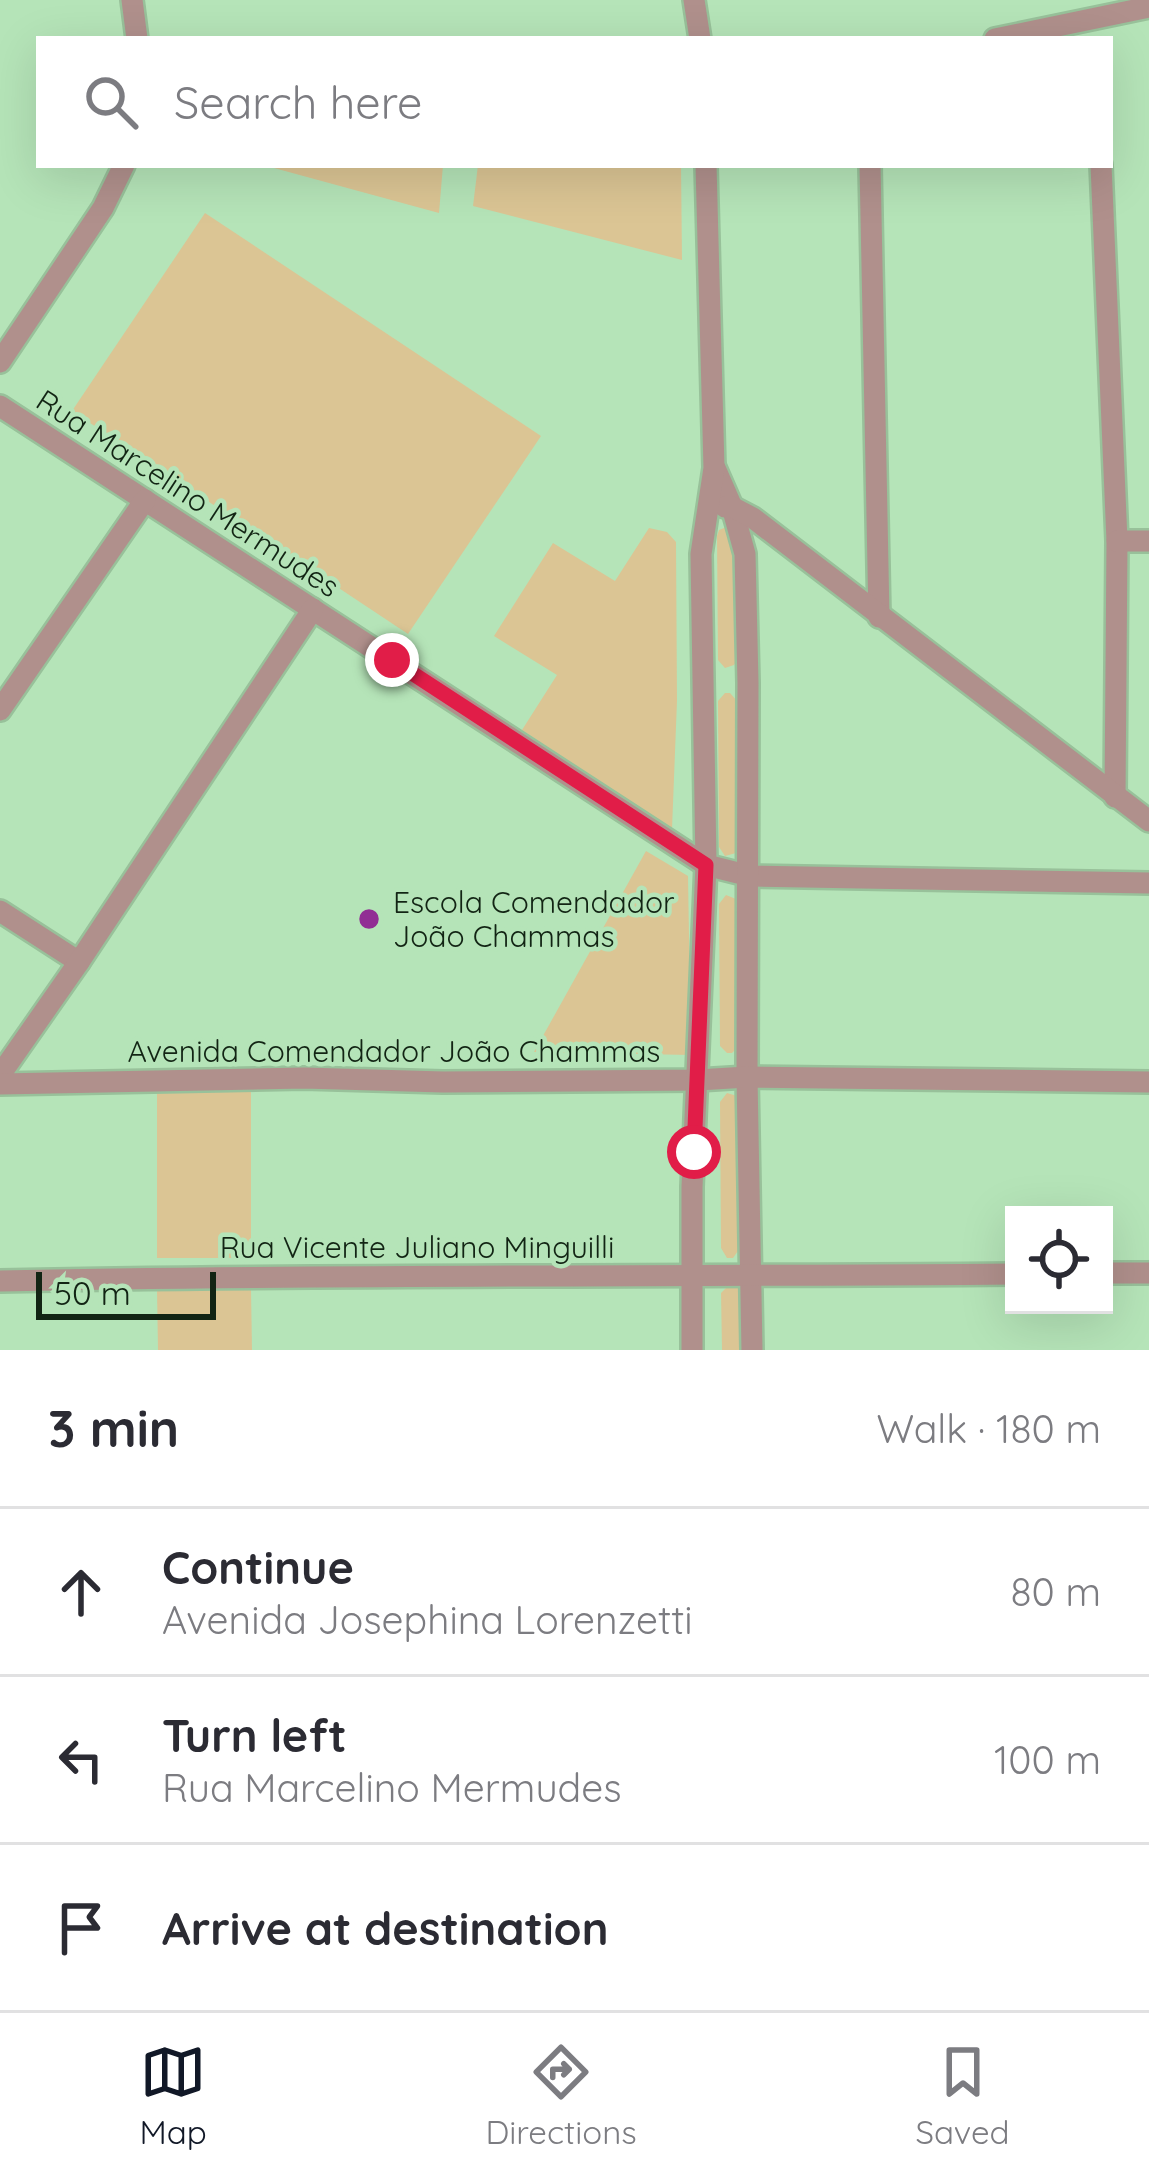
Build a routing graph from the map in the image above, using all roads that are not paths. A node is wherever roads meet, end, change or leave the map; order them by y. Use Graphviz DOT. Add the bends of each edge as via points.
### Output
graph roads {
  1 [pos="132,0"];
  2 [pos="694,0"];
  3 [pos="1149,7"];
  4 [pos="1095,28"];
  5 [pos="137,36"];
  6 [pos="700,36"];
  7 [pos="1022,36"];
  8 [pos="123,168"];
  9 [pos="706,168"];
  10 [pos="870,168"];
  11 [pos="1101,168"];
  12 [pos="0,362"];
  13 [pos="0,406"];
  14 [pos="714,468"];
  15 [pos="145,500"];
  16 [pos="732,507"];
  17 [pos="706,508"];
  18 [pos="1117,541"];
  19 [pos="1149,541"];
  20 [pos="313,609"];
  21 [pos="879,616"];
  22 [pos="748,682"];
  23 [pos="705,684"];
  24 [pos="0,710"];
  25 [pos="1115,797"];
  26 [pos="1149,821"];
  27 [pos="706,865"];
  28 [pos="750,876"];
  29 [pos="1149,883"];
  30 [pos="0,911"];
  31 [pos="79,962"];
  32 [pos="747,1077"];
  33 [pos="0,1080"];
  34 [pos="698,1080"];
  35 [pos="1149,1082"];
  36 [pos="1113,1273"];
  37 [pos="1149,1273"];
  38 [pos="751,1274"];
  39 [pos="1005,1274"];
  40 [pos="690,1277"];
  41 [pos="0,1280"];
  42 [pos="692,1350"];
  43 [pos="752,1350"];
  1 -- 5 [label="street"];
  2 -- 6 [label="street"];
  3 -- 4 [label="street"];
  4 -- 7 [label="street"];
  8 -- 12 [label="street"];
  9 -- 14 [label="street"];
  10 -- 21 [label="street"];
  11 -- 18 [label="street"];
  13 -- 15 [label="street, Rua Marcelino Mermudes"];
  14 -- 16 [label="street"];
  14 -- 17 [label="street"];
  15 -- 20 [label="street, Rua Marcelino Mermudes"];
  15 -- 24 [label="street"];
  16 -- 17 [label="street"];
  16 -- 21 [label="street"];
  16 -- 22 [label="street" via="745,554"];
  17 -- 23 [label="street"];
  18 -- 19 [label="street"];
  18 -- 25 [label="street"];
  20 -- 27 [label="street, Rua Marcelino Mermudes"];
  20 -- 31 [label="street"];
  21 -- 25 [label="street"];
  22 -- 23 [label="street"];
  22 -- 28 [label="street"];
  23 -- 27 [label="street"];
  25 -- 26 [label="street"];
  27 -- 28 [label="street, Rua Marcelino Mermudes"];
  27 -- 34 [label="street"];
  28 -- 29 [label="street, Rua Marcelino Mermudes"];
  28 -- 32 [label="street"];
  30 -- 31 [label="street"];
  31 -- 33 [label="street"];
  32 -- 34 [label="street, Avenida Comendador João Chammas"];
  32 -- 35 [label="street, Avenida Comendador João Chammas"];
  32 -- 38 [label="street"];
  33 -- 34 [label="street, Avenida Comendador João Chammas"];
  34 -- 40 [label="street"];
  36 -- 37 [label="street"];
  38 -- 39 [label="street, Rua Vicente Juliano Minguilli"];
  38 -- 40 [label="street, Rua Vicente Juliano Minguilli"];
  38 -- 43 [label="street"];
  40 -- 41 [label="street, Rua Vicente Juliano Minguilli"];
  40 -- 42 [label="street"];
}
